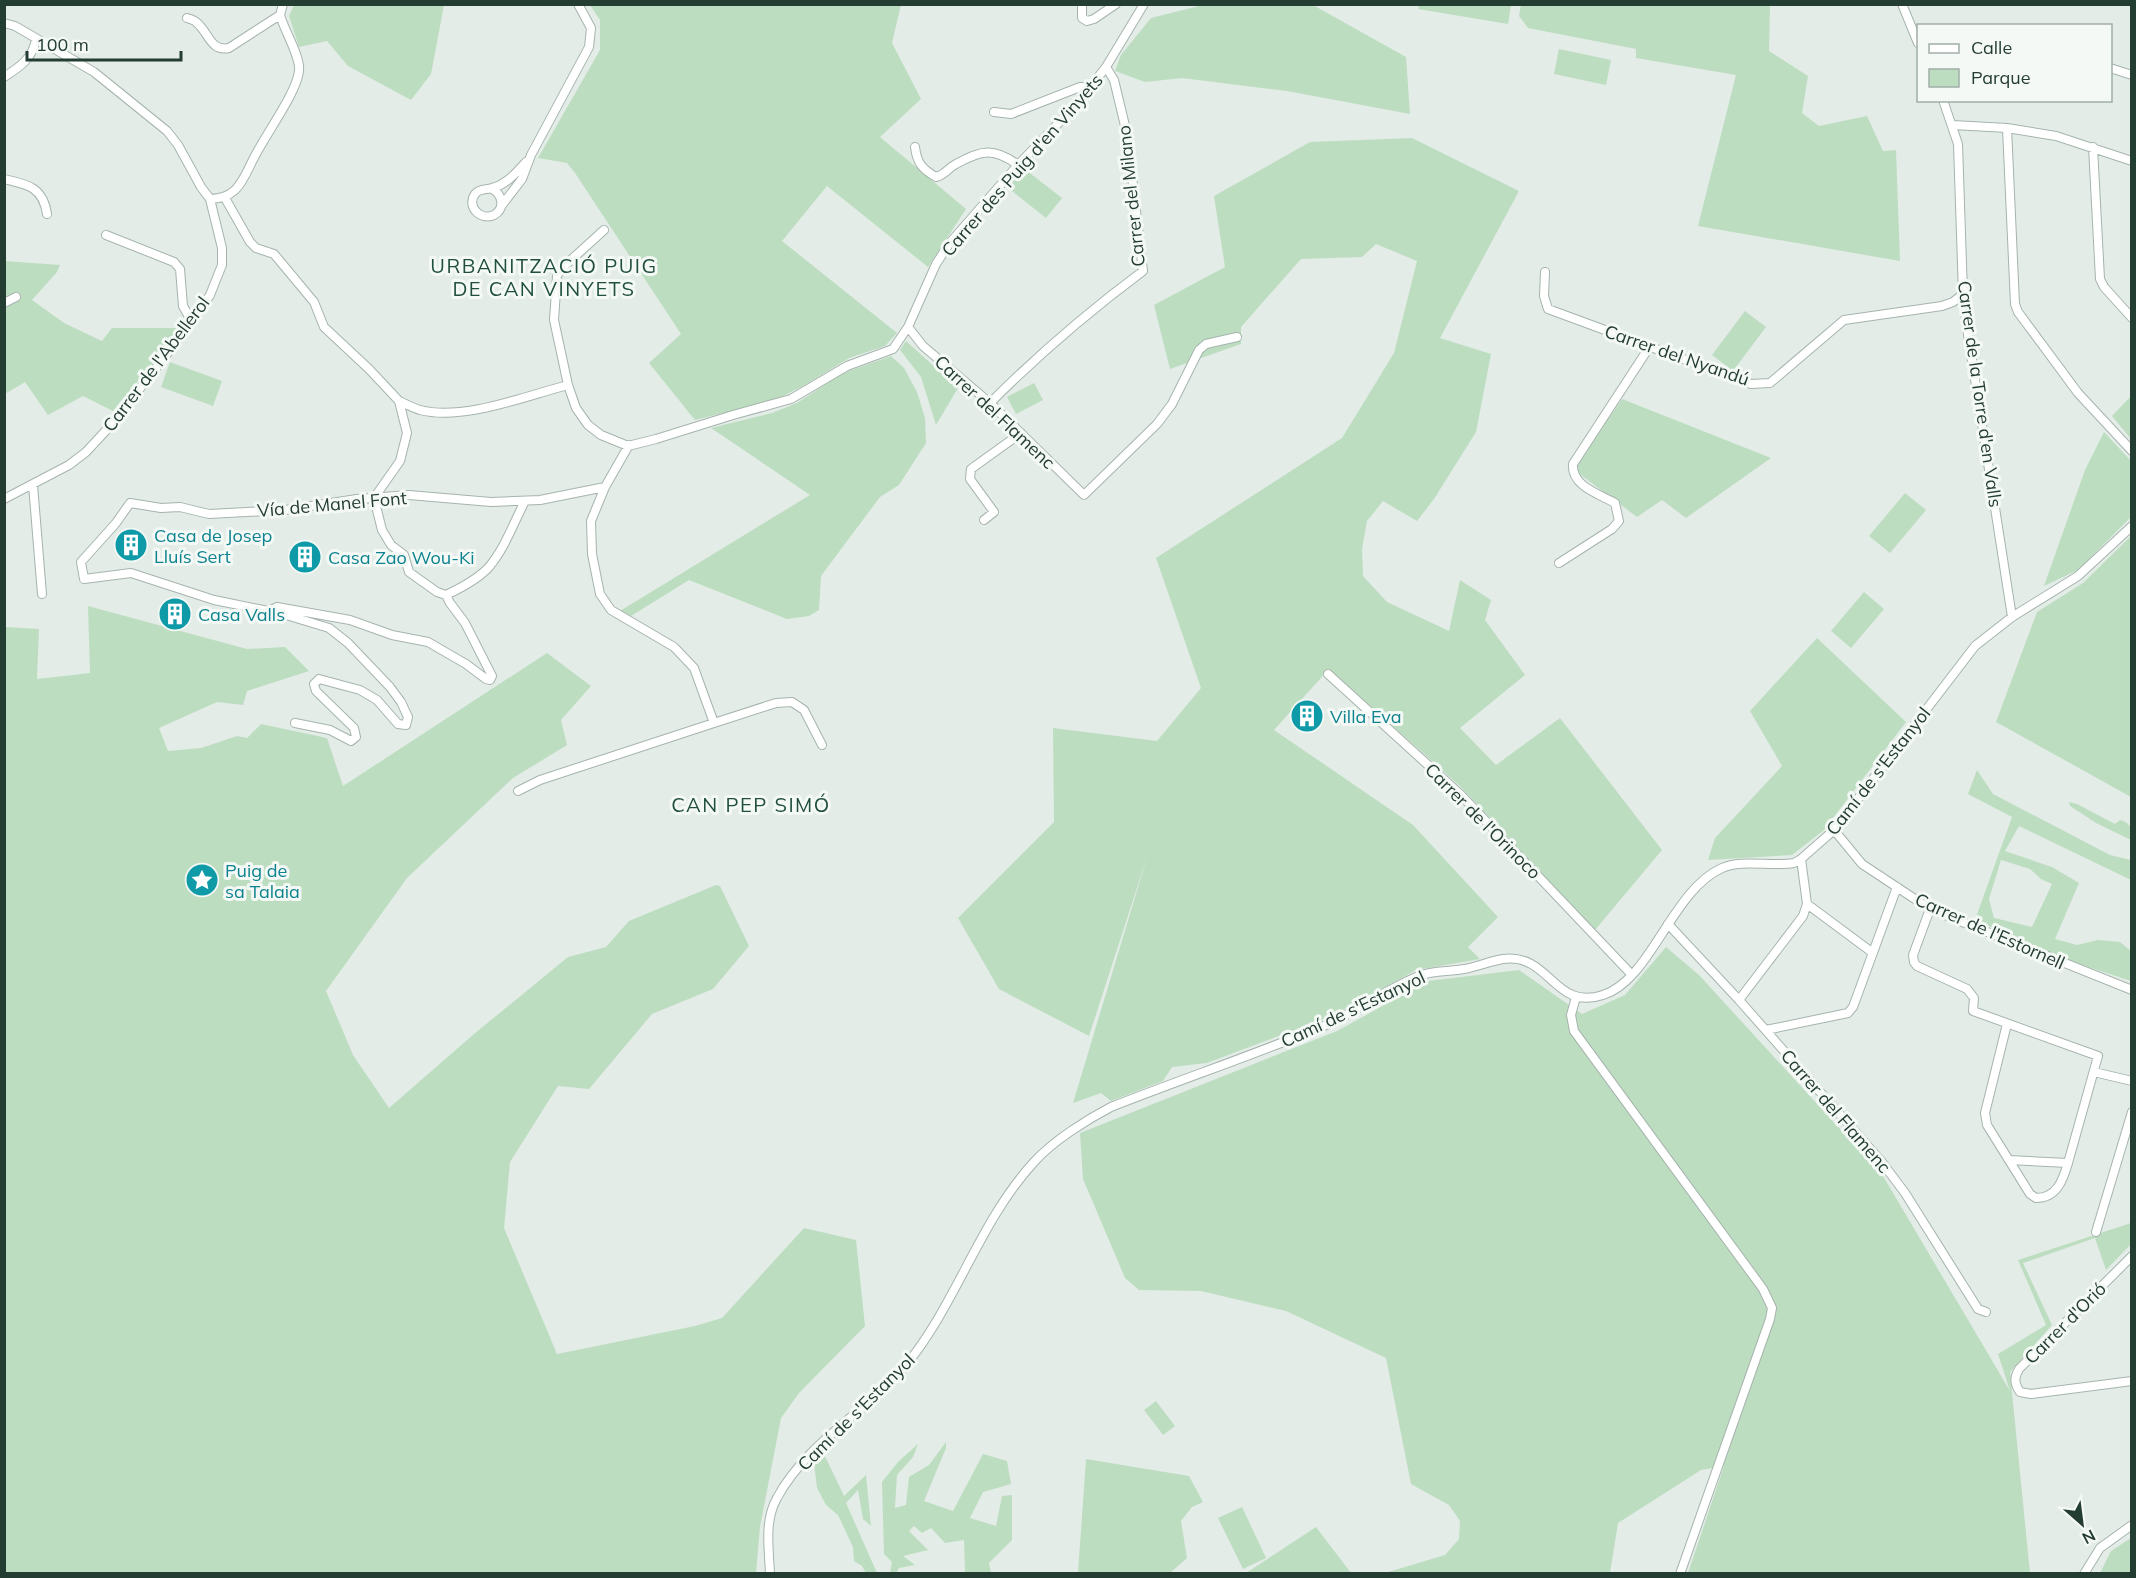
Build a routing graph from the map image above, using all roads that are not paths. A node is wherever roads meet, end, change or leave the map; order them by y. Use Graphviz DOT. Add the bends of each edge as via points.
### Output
graph roads {
  1 [pos="284,4"];
  2 [pos="578,4"];
  3 [pos="1082,4"];
  4 [pos="1116,4"];
  5 [pos="1144,4"];
  6 [pos="1902,4"];
  7 [pos="280,15"];
  8 [pos="187,18"];
  9 [pos="4,23"];
  10 [pos="36,39"];
  11 [pos="1917,41"];
  12 [pos="1106,67"];
  13 [pos="2112,69"];
  14 [pos="2132,75"];
  15 [pos="4,77"];
  16 [pos="1091,87"];
  17 [pos="1944,102"];
  18 [pos="994,112"];
  19 [pos="1953,125"];
  20 [pos="2007,128"];
  21 [pos="915,147"];
  22 [pos="2093,147"];
  23 [pos="531,155"];
  24 [pos="2132,161"];
  25 [pos="1017,165"];
  26 [pos="4,179"];
  27 [pos="492,189"];
  28 [pos="225,198"];
  29 [pos="210,199"];
  30 [pos="502,205"];
  31 [pos="47,214"];
  32 [pos="604,230"];
  33 [pos="106,235"];
  34 [pos="1545,272"];
  35 [pos="1963,294"];
  36 [pos="16,297"];
  37 [pos="4,303"];
  38 [pos="2132,318"];
  39 [pos="192,322"];
  40 [pos="908,327"];
  41 [pos="1237,337"];
  42 [pos="1650,346"];
  43 [pos="568,385"];
  44 [pos="399,401"];
  45 [pos="990,403"];
  46 [pos="1021,433"];
  47 [pos="629,445"];
  48 [pos="2132,451"];
  49 [pos="33,485"];
  50 [pos="605,487"];
  51 [pos="374,498"];
  52 [pos="4,499"];
  53 [pos="525,501"];
  54 [pos="984,520"];
  55 [pos="2132,526"];
  56 [pos="1559,563"];
  57 [pos="42,594"];
  58 [pos="446,595"];
  59 [pos="272,611"];
  60 [pos="2012,617"];
  61 [pos="1328,674"];
  62 [pos="295,723"];
  63 [pos="714,723"];
  64 [pos="822,745"];
  65 [pos="518,791"];
  66 [pos="1834,830"];
  67 [pos="1801,859"];
  68 [pos="1897,887"];
  69 [pos="1807,904"];
  70 [pos="1930,909"];
  71 [pos="1668,924"];
  72 [pos="1874,952"];
  73 [pos="1632,975"];
  74 [pos="2132,990"];
  75 [pos="1576,997"];
  76 [pos="1739,1000"];
  77 [pos="2007,1024"];
  78 [pos="1766,1030"];
  79 [pos="2094,1072"];
  80 [pos="2132,1081"];
  81 [pos="2132,1112"];
  82 [pos="2009,1160"];
  83 [pos="2068,1163"];
  84 [pos="2096,1232"];
  85 [pos="2132,1256"];
  86 [pos="1986,1312"];
  87 [pos="2132,1381"];
  88 [pos="2132,1525"];
  89 [pos="770,1574"];
  90 [pos="1680,1574"];
  91 [pos="2084,1574"];
  1 -- 7 [label="street"];
  2 -- 23 [label="street" via="591,28 589,47"];
  3 -- 4 [label="street" via="1082,18 1087,21"];
  5 -- 12 [label="street, Carrer des Puig d'en Vinyets"];
  6 -- 11 [label="street"];
  7 -- 8 [label="street" via="223,50 216,48 197,22"];
  7 -- 28 [label="street" via="299,71 249,170"];
  9 -- 10 [label="street, Carrer de l'Abellerol"];
  10 -- 15 [label="street" via="31,56"];
  10 -- 29 [label="street, Carrer de l'Abellerol" via="94,72 167,131"];
  12 -- 16 [label="street, Carrer des Puig d'en Vinyets"];
  12 -- 45 [label="street, Carrer del Milano" via="1114,80 1127,134 1143,271 1046,348"];
  13 -- 14 [label="street"];
  16 -- 18 [label="street" via="1080,87 1011,114"];
  16 -- 25 [label="street, Carrer des Puig d'en Vinyets"];
  17 -- 19 [label="street, Carrer de la Torre d'en Valls"];
  19 -- 20 [label="street"];
  19 -- 35 [label="street, Carrer de la Torre d'en Valls" via="1958,144"];
  20 -- 22 [label="street"];
  20 -- 48 [label="street" via="2018,312 2078,393"];
  21 -- 25 [label="street" via="917,162 936,177 954,165 991,152 1004,154"];
  22 -- 24 [label="street"];
  22 -- 38 [label="street" via="2100,279"];
  23 -- 27 [label="street" via="516,174"];
  23 -- 30 [label="street" via="522,179"];
  25 -- 40 [label="street, Carrer des Puig d'en Vinyets" via="949,244"];
  26 -- 31 [label="street" via="32,185 46,204"];
  27 -- 30 [label="street" via="500,196"];
  27 -- 30 [label="street" via="476,193 473,207 477,213 491,216"];
  28 -- 29 [label="street"];
  28 -- 44 [label="street" via="250,242 274,254 314,302 324,327"];
  29 -- 39 [label="street, Carrer de l'Abellerol" via="222,248 222,265 210,295"];
  32 -- 43 [label="street" via="557,276 554,321"];
  33 -- 39 [label="street" via="174,262 180,269 183,306"];
  34 -- 42 [label="street, Carrer del Nyandú" via="1548,309"];
  35 -- 42 [label="street, Carrer del Nyandú" via="1942,306 1844,320 1770,383 1751,384"];
  35 -- 60 [label="street, Carrer de la Torre d'en Valls"];
  36 -- 37 [label="street"];
  39 -- 49 [label="street, Carrer de l'Abellerol" via="86,452"];
  40 -- 45 [label="street, Carrer del Flamenc" via="924,346"];
  40 -- 47 [label="street, Carrer des Puig d'en Vinyets" via="892,349 847,366 791,399"];
  41 -- 46 [label="street, Carrer del Flamenc" via="1206,344 1199,350 1172,404 1157,424 1084,495"];
  42 -- 56 [label="street" via="1573,464 1576,481 1615,503 1619,521"];
  43 -- 44 [label="street" via="468,412 420,410"];
  43 -- 47 [label="street" via="576,408 588,425 615,442"];
  44 -- 51 [label="street" via="407,434 405,443 400,461"];
  45 -- 46 [label="street, Carrer del Flamenc"];
  46 -- 54 [label="street" via="971,469 970,478 994,512"];
  47 -- 50 [label="street"];
  49 -- 52 [label="street, Carrer de l'Abellerol"];
  49 -- 57 [label="street"];
  50 -- 53 [label="street, Vía de Manel Font"];
  50 -- 63 [label="street" via="591,520 592,554 600,594 611,610 674,647 694,668"];
  51 -- 53 [label="street, Vía de Manel Font" via="409,495"];
  51 -- 58 [label="street" via="382,530 404,555 409,572"];
  51 -- 59 [label="street, Vía de Manel Font" via="285,510 209,514 130,503 81,562 84,579 130,573 214,600"];
  53 -- 58 [label="street" via="489,567"];
  55 -- 60 [label="street, Camí de s'Estanyol" via="2078,576"];
  58 -- 59 [label="street" via="483,656 492,676 490,680 428,642 310,612 278,607"];
  59 -- 62 [label="street" via="329,628 390,687 408,717 406,725 398,724 377,700 360,690 319,679 314,684 316,691 354,728 356,737 351,741 330,730"];
  60 -- 66 [label="street, Camí de s'Estanyol" via="1975,646"];
  61 -- 73 [label="street, Carrer de l'Orinoco" via="1461,795"];
  63 -- 64 [label="street" via="792,702 804,710"];
  63 -- 65 [label="street" via="540,780"];
  66 -- 67 [label="street, Camí de s'Estanyol"];
  66 -- 68 [label="street, Carrer de l'Estornell" via="1862,864"];
  67 -- 69 [label="street"];
  67 -- 71 [label="street" via="1786,864 1722,868 1697,886"];
  68 -- 70 [label="street, Carrer de l'Estornell"];
  68 -- 72 [label="street"];
  69 -- 72 [label="street"];
  69 -- 76 [label="street" via="1803,916"];
  70 -- 74 [label="street, Carrer de l'Estornell"];
  70 -- 77 [label="street" via="1914,963 1967,989 1974,998 1973,1011"];
  71 -- 73 [label="street"];
  71 -- 76 [label="street, Carrer del Flamenc"];
  72 -- 78 [label="street" via="1848,1013"];
  73 -- 75 [label="street" via="1611,992 1593,998"];
  75 -- 89 [label="street, Camí de s'Estanyol" via="1560,989 1537,967 1521,960 1422,975 1327,1024 1111,1107 1074,1130 1040,1155 998,1209 929,1335 905,1366 815,1449 777,1497 768,1532"];
  75 -- 90 [label="street" via="1571,1015 1574,1031 1763,1289 1772,1308"];
  76 -- 78 [label="street, Carrer del Flamenc"];
  77 -- 79 [label="street" via="2098,1056"];
  77 -- 82 [label="street" via="1985,1120"];
  78 -- 86 [label="street, Carrer del Flamenc" via="1881,1161 1978,1309"];
  79 -- 80 [label="street"];
  79 -- 83 [label="street"];
  81 -- 84 [label="street"];
  82 -- 83 [label="street"];
  82 -- 83 [label="street" via="2030,1194 2036,1197 2058,1188"];
  85 -- 87 [label="street, Carrer d'Orió" via="2014,1377 2020,1392 2031,1394"];
  88 -- 91 [label="street" via="2100,1548"];
}
